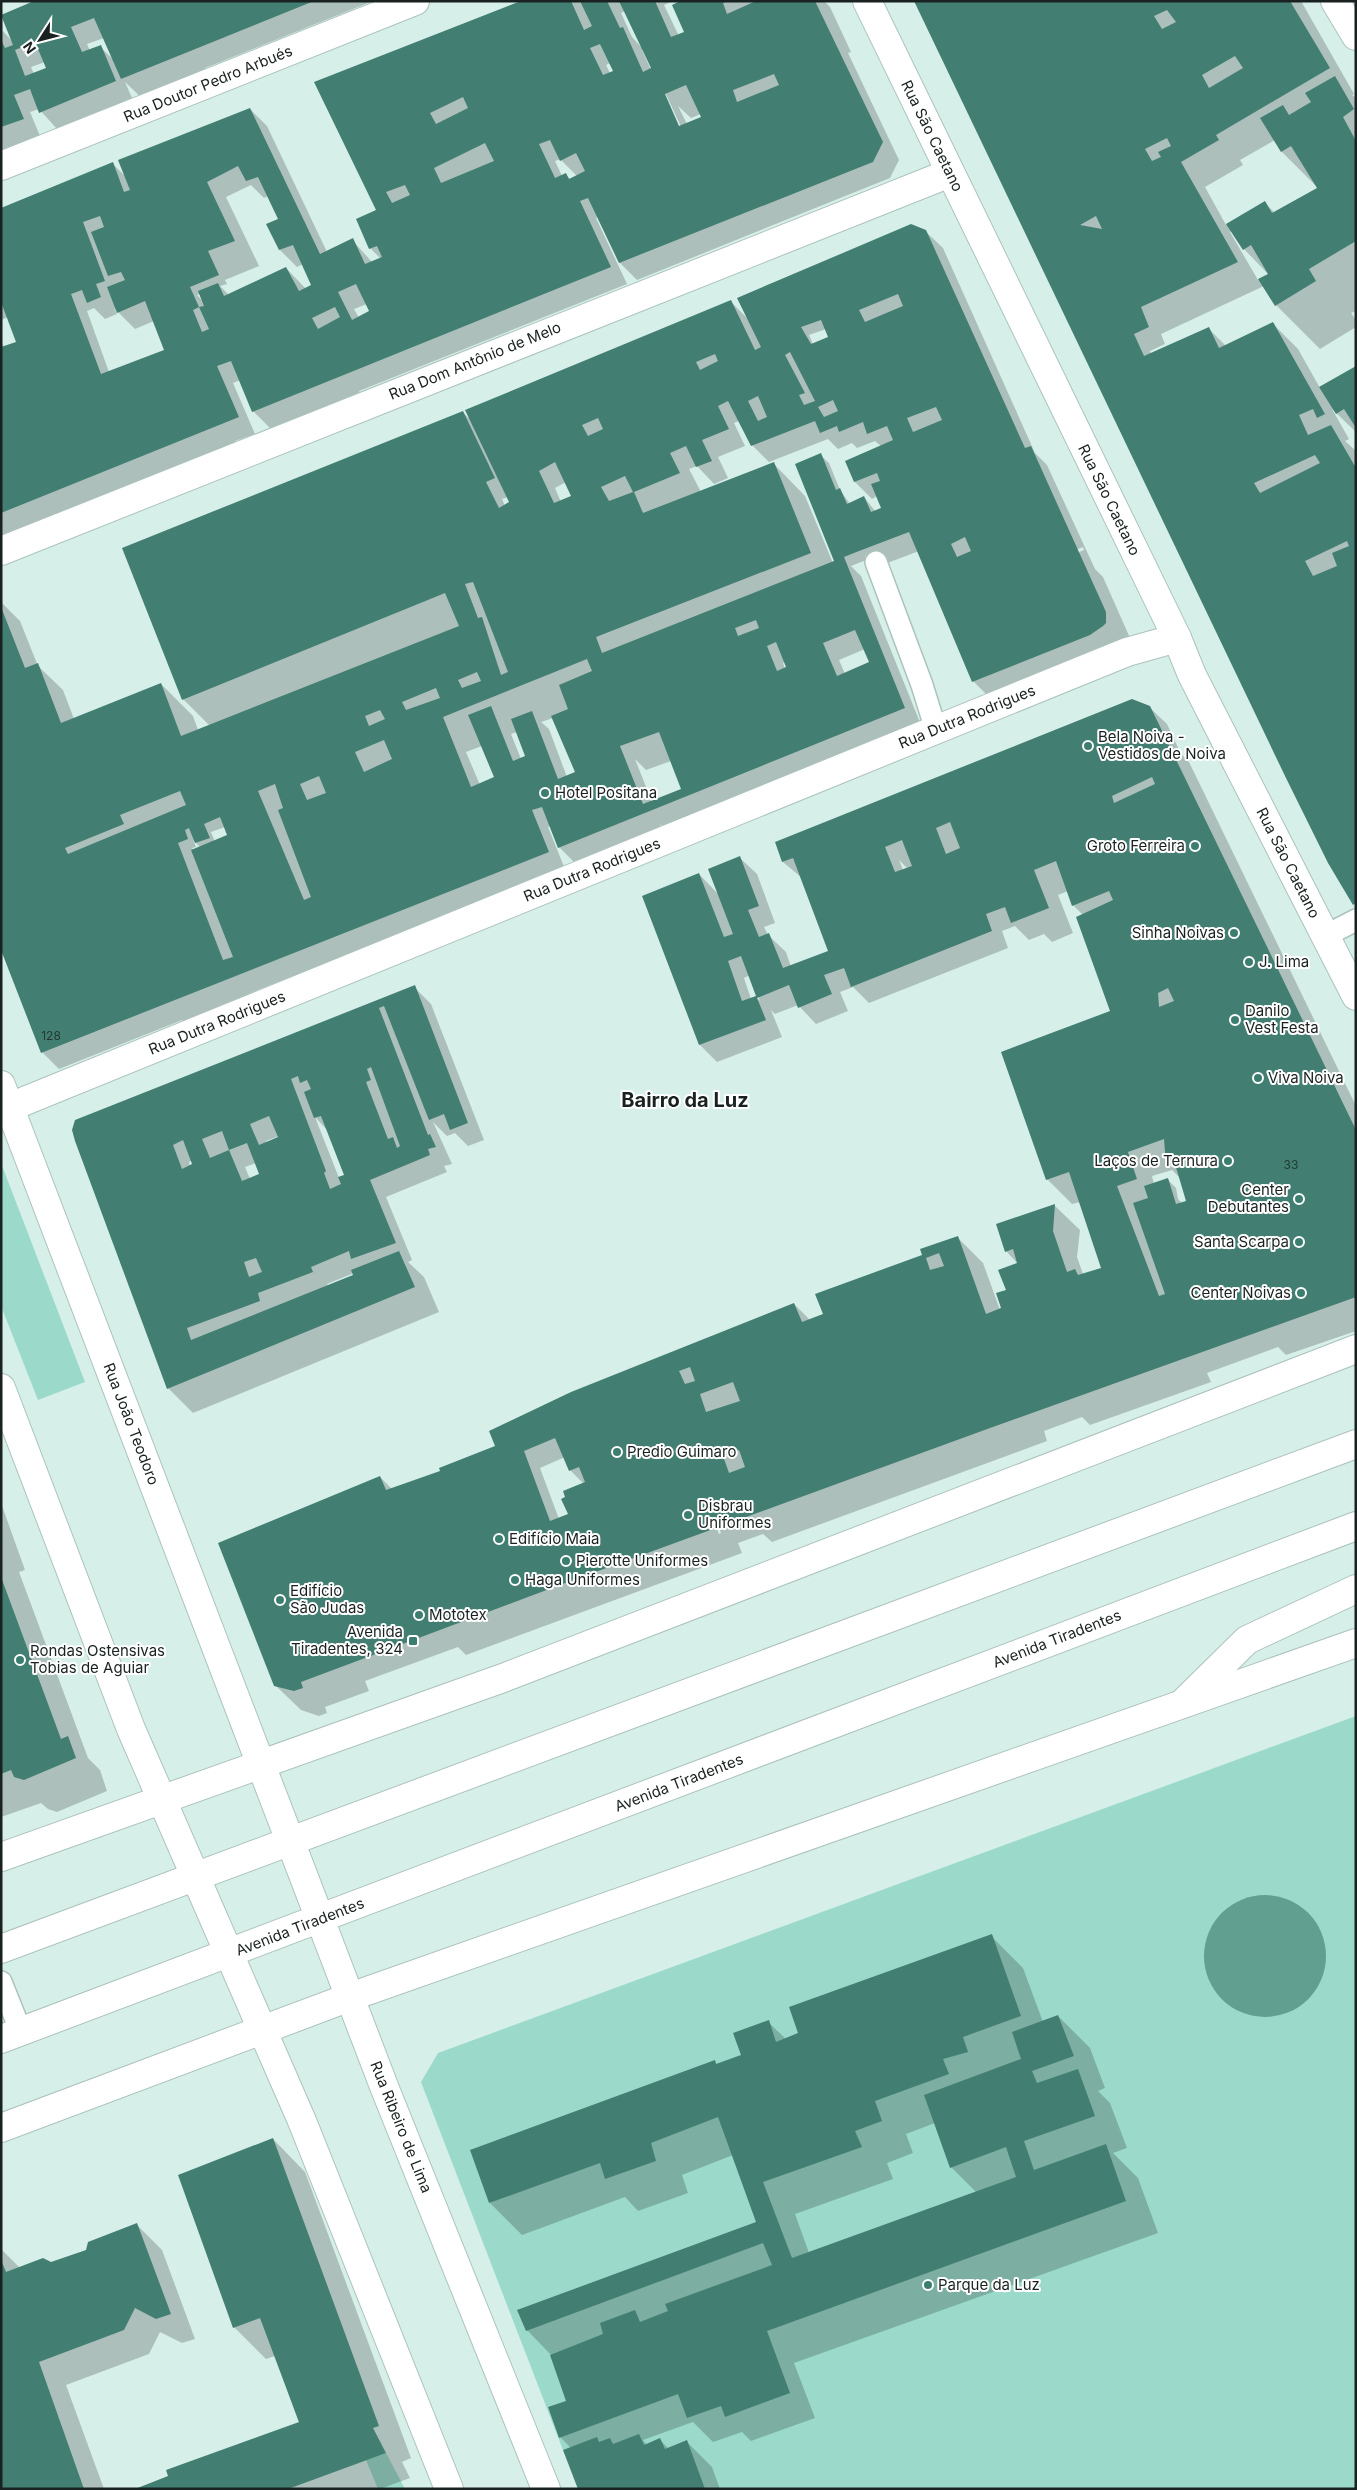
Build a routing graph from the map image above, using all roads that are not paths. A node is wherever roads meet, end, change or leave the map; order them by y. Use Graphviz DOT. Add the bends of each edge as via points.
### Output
graph roads {
  1 [pos="415,1"];
  2 [pos="867,1"];
  3 [pos="1335,1"];
  4 [pos="1356,36"];
  5 [pos="1,166"];
  6 [pos="950,173"];
  7 [pos="1,550"];
  8 [pos="876,562"];
  9 [pos="1177,638"];
  10 [pos="936,730"];
  11 [pos="1356,920"];
  12 [pos="1325,936"];
  13 [pos="1356,996"];
  14 [pos="6,1096"];
  15 [pos="1356,1349"];
  16 [pos="1,1388"];
  17 [pos="1356,1444"];
  18 [pos="1356,1526"];
  19 [pos="1356,1589"];
  20 [pos="1356,1643"];
  21 [pos="1182,1704"];
  22 [pos="261,1763"];
  23 [pos="161,1800"];
  24 [pos="291,1840"];
  25 [pos="1,1857"];
  26 [pos="194,1878"];
  27 [pos="321,1919"];
  28 [pos="1,1949"];
  29 [pos="229,1954"];
  30 [pos="1,1982"];
  31 [pos="350,1997"];
  32 [pos="263,2030"];
  33 [pos="11,2036"];
  34 [pos="1,2128"];
  35 [pos="448,2489"];
  36 [pos="546,2489"];
  1 -- 5 [label="main road, Rua Doutor Pedro Arbués"];
  2 -- 6 [label="main road, Rua São Caetano"];
  3 -- 4 [label="main road"];
  6 -- 7 [label="main road, Rua Dom Antônio de Melo"];
  6 -- 9 [label="main road, Rua São Caetano"];
  8 -- 10 [label="lane"];
  9 -- 10 [label="main road, Rua Dutra Rodrigues" via="1127,652"];
  9 -- 12 [label="main road, Rua São Caetano" via="1192,675"];
  10 -- 14 [label="main road, Rua Dutra Rodrigues"];
  11 -- 12 [label="lane"];
  12 -- 13 [label="main road, Rua São Caetano"];
  14 -- 22 [label="main road, Rua João Teodoro"];
  15 -- 22 [label="main road" via="503,1678"];
  16 -- 23 [label="main road"];
  17 -- 24 [label="main road"];
  18 -- 27 [label="main road, Avenida Tiradentes"];
  19 -- 21 [label="main road" via="1247,1640"];
  20 -- 21 [label="main road"];
  21 -- 31 [label="main road"];
  22 -- 23 [label="main road"];
  22 -- 24 [label="main road, Rua Ribeiro de Lima"];
  23 -- 25 [label="main road"];
  23 -- 26 [label="main road"];
  24 -- 26 [label="main road"];
  24 -- 27 [label="main road, Rua Ribeiro de Lima"];
  26 -- 28 [label="main road"];
  26 -- 29 [label="main road"];
  27 -- 29 [label="main road, Avenida Tiradentes"];
  27 -- 31 [label="main road, Rua Ribeiro de Lima"];
  29 -- 32 [label="main road"];
  29 -- 33 [label="main road, Avenida Tiradentes"];
  30 -- 33 [label="lane"];
  31 -- 32 [label="main road"];
  31 -- 36 [label="main road, Rua Ribeiro de Lima"];
  32 -- 34 [label="main road"];
  32 -- 35 [label="main road"];
}
